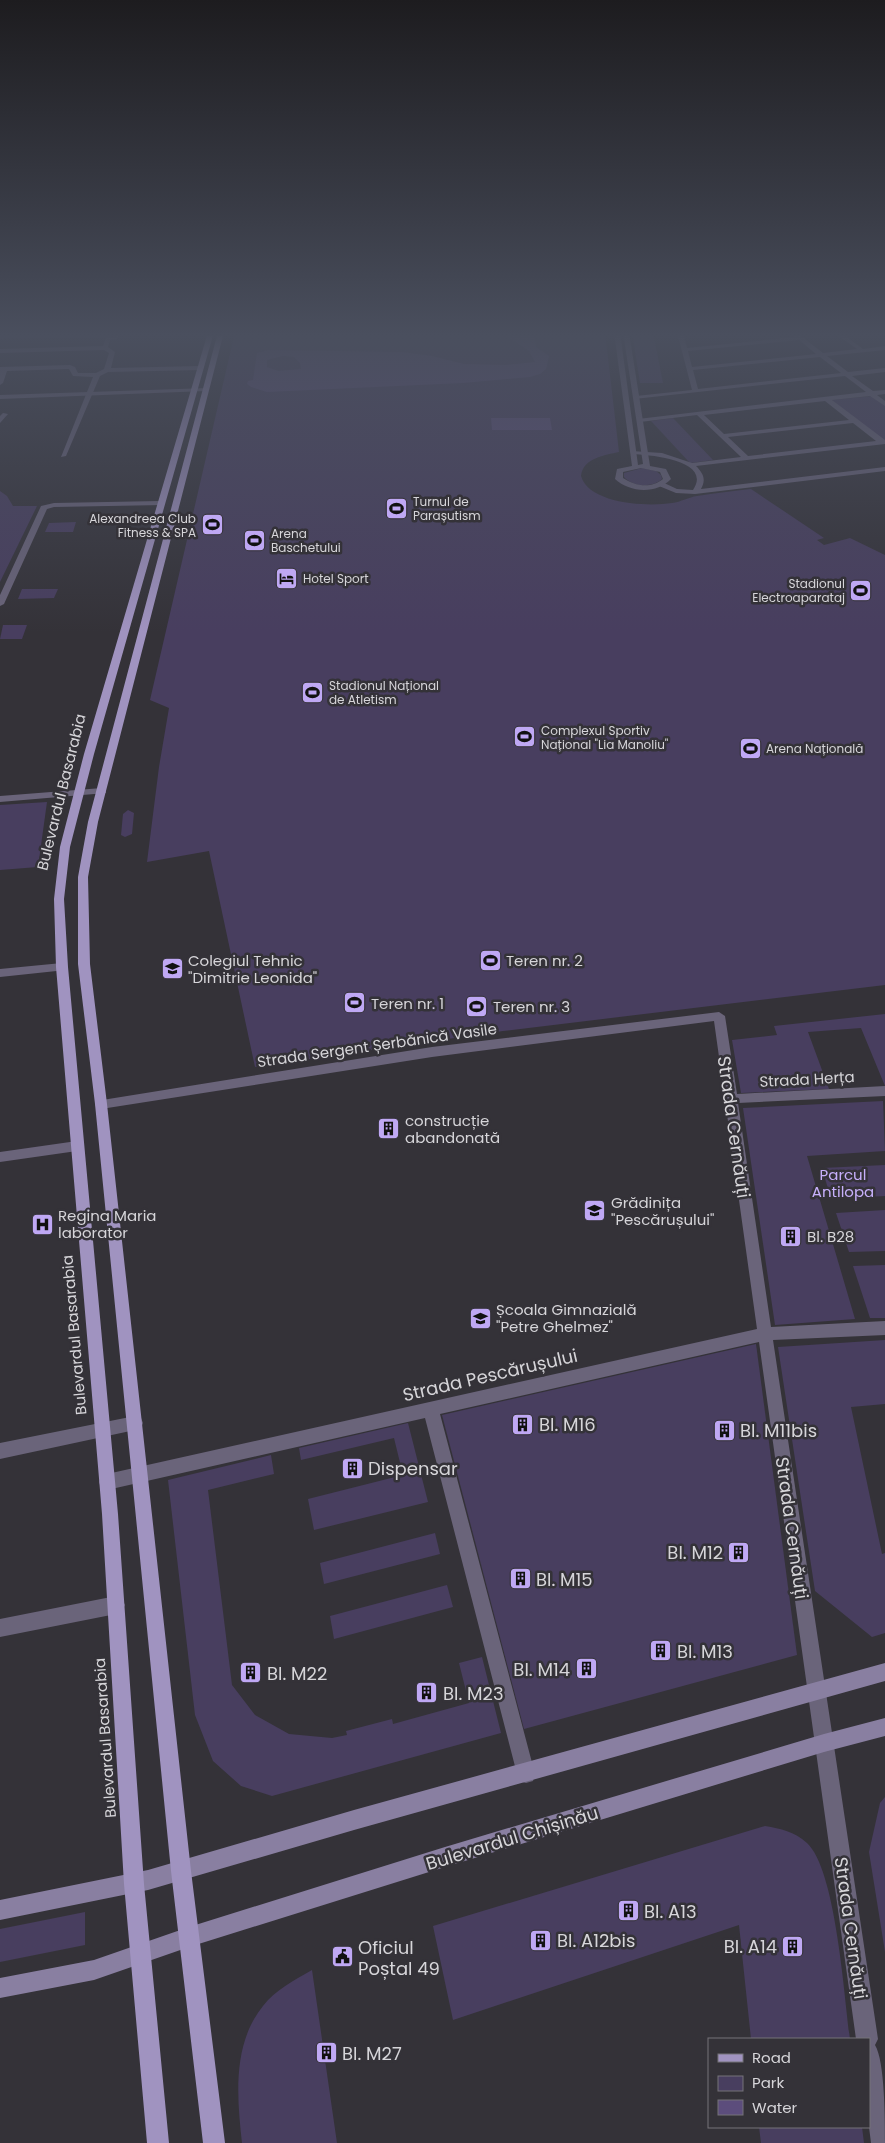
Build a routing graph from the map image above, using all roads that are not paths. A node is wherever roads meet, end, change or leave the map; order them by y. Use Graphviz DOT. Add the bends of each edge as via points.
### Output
graph roads {
  1 [pos="73,432"];
  2 [pos="185,432"];
  3 [pos="190,432"];
  4 [pos="631,432"];
  5 [pos="642,432"];
  6 [pos="718,432"];
  7 [pos="755,432"];
  8 [pos="869,432"];
  9 [pos="722,436"];
  10 [pos="883,442"];
  11 [pos="633,452"];
  12 [pos="645,452"];
  13 [pos="63,456"];
  14 [pos="746,458"];
  15 [pos="690,465"];
  16 [pos="636,466"];
  17 [pos="647,466"];
  18 [pos="885,469"];
  19 [pos="662,484"];
  20 [pos="695,492"];
  21 [pos="160,502"];
  22 [pos="0,604"];
  23 [pos="102,791"];
  24 [pos="78,792"];
  25 [pos="0,799"];
  26 [pos="62,967"];
  27 [pos="0,973"];
  28 [pos="718,1016"];
  29 [pos="885,1091"];
  30 [pos="730,1099"];
  31 [pos="101,1104"];
  32 [pos="77,1146"];
  33 [pos="0,1157"];
  34 [pos="885,1328"];
  35 [pos="764,1334"];
  36 [pos="431,1409"];
  37 [pos="135,1423"];
  38 [pos="102,1431"];
  39 [pos="0,1451"];
  40 [pos="140,1474"];
  41 [pos="107,1482"];
  42 [pos="116,1605"];
  43 [pos="0,1628"];
  44 [pos="885,1672"];
  45 [pos="816,1692"];
  46 [pos="885,1727"];
  47 [pos="824,1743"];
  48 [pos="526,1774"];
  49 [pos="181,1871"];
  50 [pos="134,1884"];
  51 [pos="0,1910"];
  52 [pos="189,1937"];
  53 [pos="140,1953"];
  54 [pos="0,1988"];
  55 [pos="867,2038"];
  56 [pos="870,2060"];
  57 [pos="158,2143"];
  58 [pos="214,2143"];
  59 [pos="882,2143"];
  1 -- 13 [label="street"];
  2 -- 21 [label="main road, Bulevardul Basarabia"];
  3 -- 23 [label="main road, Bulevardul Basarabia"];
  4 -- 11 [label="street"];
  5 -- 12 [label="street"];
  6 -- 9 [label="street"];
  7 -- 9 [label="street"];
  8 -- 10 [label="street"];
  9 -- 14 [label="street"];
  10 -- 14 [label="street"];
  11 -- 12 [label="street"];
  11 -- 16 [label="street"];
  12 -- 15 [label="street" via="675,458"];
  12 -- 17 [label="street"];
  14 -- 15 [label="street"];
  15 -- 20 [label="street" via="702,478"];
  16 -- 17 [label="street"];
  16 -- 19 [label="street" via="620,471 619,479 640,487"];
  17 -- 19 [label="street" via="666,474 667,480"];
  18 -- 20 [label="street"];
  19 -- 20 [label="street" via="676,491"];
  21 -- 22 [label="street" via="54,504 44,508"];
  21 -- 24 [label="main road, Bulevardul Basarabia"];
  23 -- 24 [label="street"];
  23 -- 31 [label="main road, Bulevardul Basarabia" via="86,857 82,896 84,964"];
  24 -- 25 [label="street"];
  24 -- 26 [label="main road, Bulevardul Basarabia" via="60,883"];
  26 -- 27 [label="street"];
  26 -- 32 [label="main road, Bulevardul Basarabia"];
  28 -- 30 [label="street, Strada Cernăuți"];
  28 -- 31 [label="street, Strada Sergent Șerbănică Vasile" via="432,1052"];
  29 -- 30 [label="street, Strada Herța"];
  30 -- 35 [label="street, Strada Cernăuți"];
  31 -- 37 [label="main road, Bulevardul Basarabia"];
  32 -- 33 [label="street"];
  32 -- 38 [label="main road, Bulevardul Basarabia"];
  34 -- 35 [label="street, Strada Pescărușului"];
  35 -- 36 [label="street, Strada Pescărușului"];
  35 -- 45 [label="street, Strada Cernăuți"];
  36 -- 40 [label="street, Strada Pescărușului"];
  36 -- 48 [label="street"];
  37 -- 38 [label="street"];
  37 -- 40 [label="main road, Bulevardul Basarabia"];
  38 -- 39 [label="street"];
  38 -- 41 [label="main road, Bulevardul Basarabia"];
  40 -- 41 [label="street, Strada Pescărușului"];
  40 -- 49 [label="main road, Bulevardul Basarabia"];
  41 -- 42 [label="main road, Bulevardul Basarabia"];
  42 -- 43 [label="street"];
  42 -- 50 [label="main road, Bulevardul Basarabia"];
  44 -- 45 [label="main road"];
  45 -- 47 [label="street, Strada Cernăuți"];
  45 -- 48 [label="main road"];
  46 -- 47 [label="main road, Bulevardul Chișinău"];
  47 -- 52 [label="main road, Bulevardul Chișinău"];
  47 -- 55 [label="street, Strada Cernăuți"];
  48 -- 49 [label="main road"];
  49 -- 50 [label="main road"];
  49 -- 52 [label="main road, Bulevardul Basarabia"];
  50 -- 51 [label="main road"];
  50 -- 53 [label="main road, Bulevardul Basarabia"];
  52 -- 53 [label="main road, Bulevardul Chișinău"];
  52 -- 58 [label="main road, Bulevardul Basarabia"];
  53 -- 54 [label="main road, Bulevardul Chișinău" via="94,1970"];
  53 -- 57 [label="main road, Bulevardul Basarabia"];
  56 -- 59 [label="street"];
}
